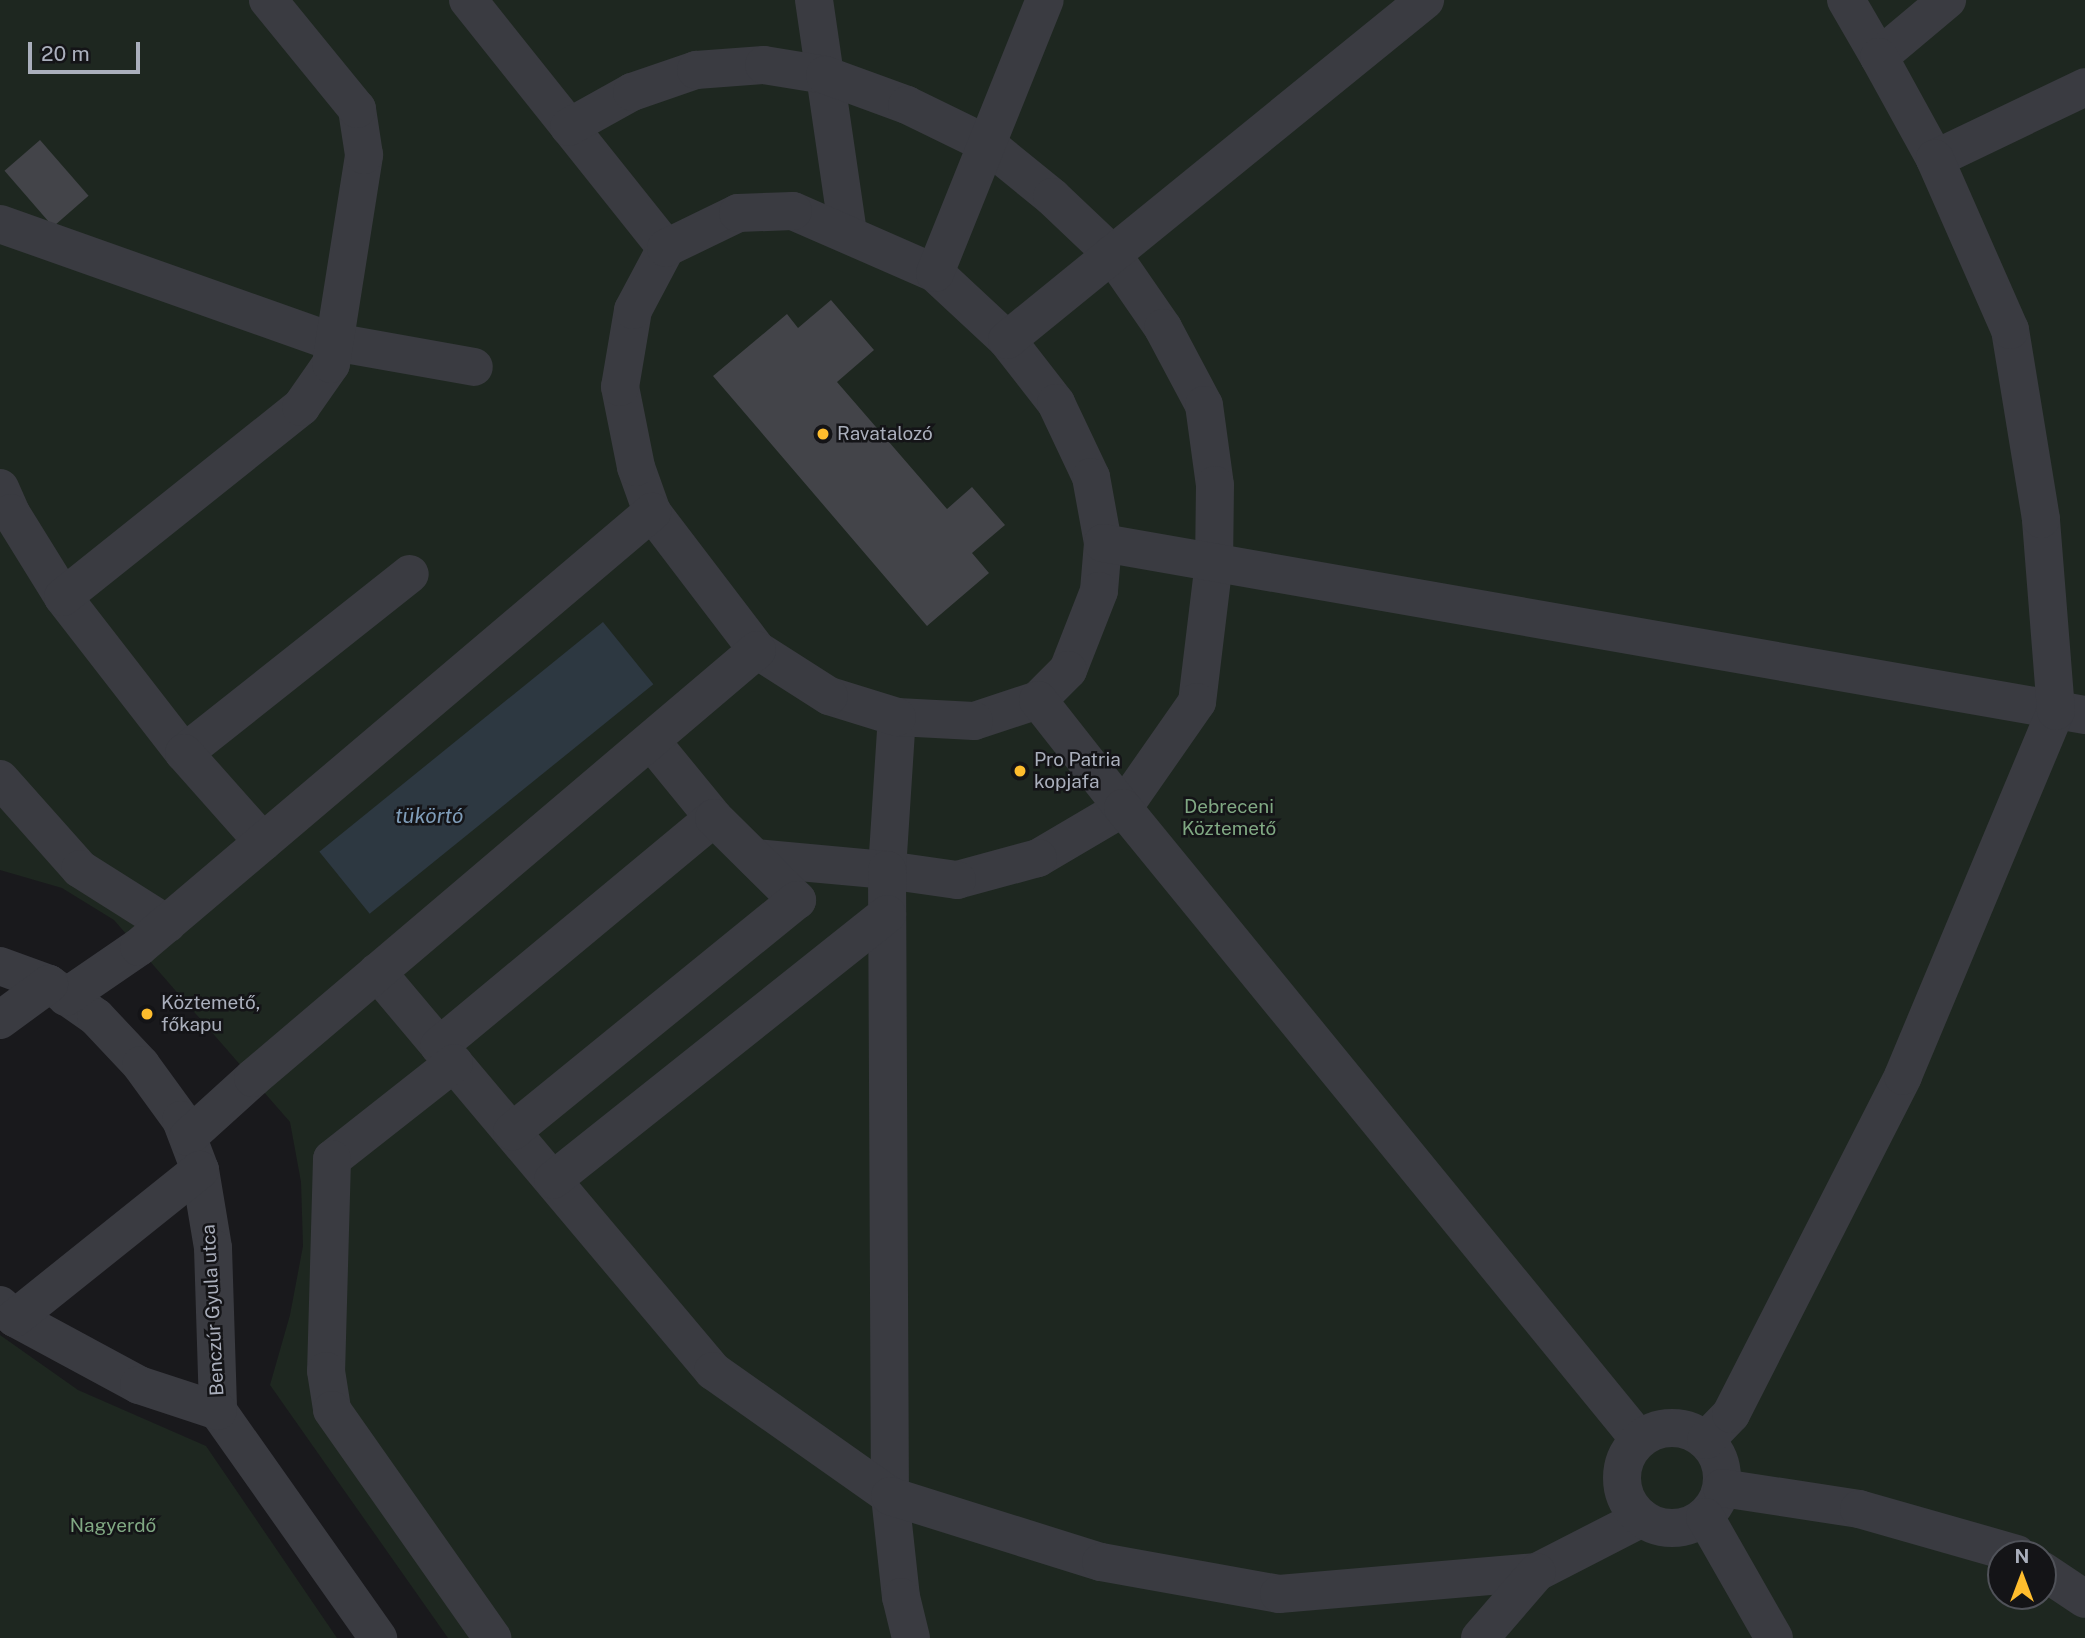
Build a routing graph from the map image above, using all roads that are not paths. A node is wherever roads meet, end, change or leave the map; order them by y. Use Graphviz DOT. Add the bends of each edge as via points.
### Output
graph roads {
  1 [pos="268,0"];
  2 [pos="468,0"];
  3 [pos="814,0"];
  4 [pos="1045,0"];
  5 [pos="1425,0"];
  6 [pos="1846,0"];
  7 [pos="1947,0"];
  8 [pos="1879,57"];
  9 [pos="825,75"];
  10 [pos="2085,87"];
  11 [pos="569,127"];
  12 [pos="987,144"];
  13 [pos="1935,159"];
  14 [pos="0,224"];
  15 [pos="848,233"];
  16 [pos="666,248"];
  17 [pos="1112,254"];
  18 [pos="935,273"];
  19 [pos="1007,340"];
  20 [pos="334,342"];
  21 [pos="474,367"];
  22 [pos="0,488"];
  23 [pos="652,512"];
  24 [pos="1102,543"];
  25 [pos="1214,562"];
  26 [pos="410,574"];
  27 [pos="63,597"];
  28 [pos="757,650"];
  29 [pos="1038,700"];
  30 [pos="2071,713"];
  31 [pos="897,717"];
  32 [pos="651,741"];
  33 [pos="184,753"];
  34 [pos="0,779"];
  35 [pos="1123,808"];
  36 [pos="715,818"];
  37 [pos="263,842"];
  38 [pos="755,858"];
  39 [pos="887,870"];
  40 [pos="887,914"];
  41 [pos="167,924"];
  42 [pos="0,966"];
  43 [pos="377,972"];
  44 [pos="58,990"];
  45 [pos="0,1020"];
  46 [pos="446,1055"];
  47 [pos="512,1132"];
  48 [pos="194,1154"];
  49 [pos="553,1180"];
  50 [pos="8,1312"];
  51 [pos="218,1411"];
  52 [pos="1639,1439"];
  53 [pos="1706,1440"];
  54 [pos="890,1496"];
  55 [pos="1713,1502"];
  56 [pos="1642,1518"];
  57 [pos="1987,1545"];
  58 [pos="1537,1572"];
  59 [pos="2057,1580"];
  60 [pos="2085,1599"];
  61 [pos="378,1638"];
  62 [pos="492,1638"];
  63 [pos="911,1638"];
  64 [pos="1480,1638"];
  65 [pos="1774,1638"];
  1 -- 20 [label="street" via="356,108 364,155"];
  2 -- 11 [label="street"];
  3 -- 9 [label="street"];
  4 -- 12 [label="street"];
  5 -- 17 [label="street"];
  6 -- 8 [label="street"];
  7 -- 8 [label="street"];
  8 -- 13 [label="street"];
  9 -- 11 [label="street" via="764,65 696,70 632,92"];
  9 -- 12 [label="street" via="907,105"];
  9 -- 15 [label="street"];
  10 -- 13 [label="street"];
  11 -- 16 [label="street"];
  12 -- 17 [label="street"];
  12 -- 18 [label="street"];
  13 -- 30 [label="street" via="2010,330"];
  14 -- 20 [label="street"];
  15 -- 16 [label="street" via="793,211 738,213"];
  15 -- 18 [label="street"];
  16 -- 23 [label="street" via="633,310 620,387 636,467"];
  17 -- 19 [label="street"];
  17 -- 25 [label="street" via="1163,328 1204,405 1215,485"];
  18 -- 19 [label="street"];
  19 -- 24 [label="street" via="1056,403 1091,477"];
  20 -- 21 [label="street"];
  20 -- 27 [label="street" via="331,364 301,407"];
  22 -- 27 [label="street"];
  23 -- 28 [label="street"];
  23 -- 37 [label="street"];
  24 -- 25 [label="street"];
  24 -- 29 [label="street" via="1099,591 1068,670"];
  25 -- 30 [label="street"];
  25 -- 35 [label="street" via="1197,702"];
  26 -- 33 [label="street"];
  27 -- 33 [label="street"];
  28 -- 31 [label="street" via="829,696"];
  28 -- 32 [label="street"];
  29 -- 31 [label="street" via="974,721"];
  29 -- 35 [label="street"];
  30 -- 53 [label="street" via="1903,1076 1731,1413"];
  31 -- 39 [label="street"];
  32 -- 36 [label="street"];
  32 -- 43 [label="street"];
  33 -- 37 [label="street"];
  34 -- 41 [label="street" via="80,869"];
  35 -- 39 [label="street" via="1038,858 957,880"];
  35 -- 52 [label="street"];
  36 -- 38 [label="street"];
  36 -- 46 [label="street"];
  37 -- 41 [label="street"];
  38 -- 39 [label="street"];
  38 -- 47 [label="street" via="797,900"];
  39 -- 40 [label="street"];
  40 -- 49 [label="street"];
  40 -- 54 [label="street"];
  41 -- 44 [label="street" via="139,947"];
  42 -- 44 [label="street, Benczúr Gyula utca"];
  43 -- 46 [label="street"];
  43 -- 48 [label="street"];
  44 -- 45 [label="street"];
  44 -- 48 [label="street, Benczúr Gyula utca" via="96,1017 141,1065 181,1120"];
  46 -- 47 [label="street"];
  46 -- 62 [label="street" via="332,1159 326,1371 332,1410"];
  47 -- 49 [label="street"];
  48 -- 50 [label="street"];
  48 -- 51 [label="street, Benczúr Gyula utca" via="213,1248"];
  49 -- 54 [label="street" via="713,1371"];
  50 -- 51 [label="street, Benczúr Gyula utca" via="139,1385"];
  51 -- 61 [label="street, Benczúr Gyula utca"];
  52 -- 53 [label="street" via="1675,1427"];
  52 -- 56 [label="street" via="1622,1469 1622,1489"];
  53 -- 55 [label="street" via="1722,1471"];
  54 -- 58 [label="street" via="1101,1562 1279,1594"];
  54 -- 63 [label="street" via="901,1597"];
  55 -- 56 [label="street" via="1686,1526 1669,1528"];
  55 -- 57 [label="street" via="1859,1509"];
  55 -- 65 [label="street"];
  56 -- 58 [label="street"];
  58 -- 64 [label="street"];
  59 -- 60 [label="street"];
}
